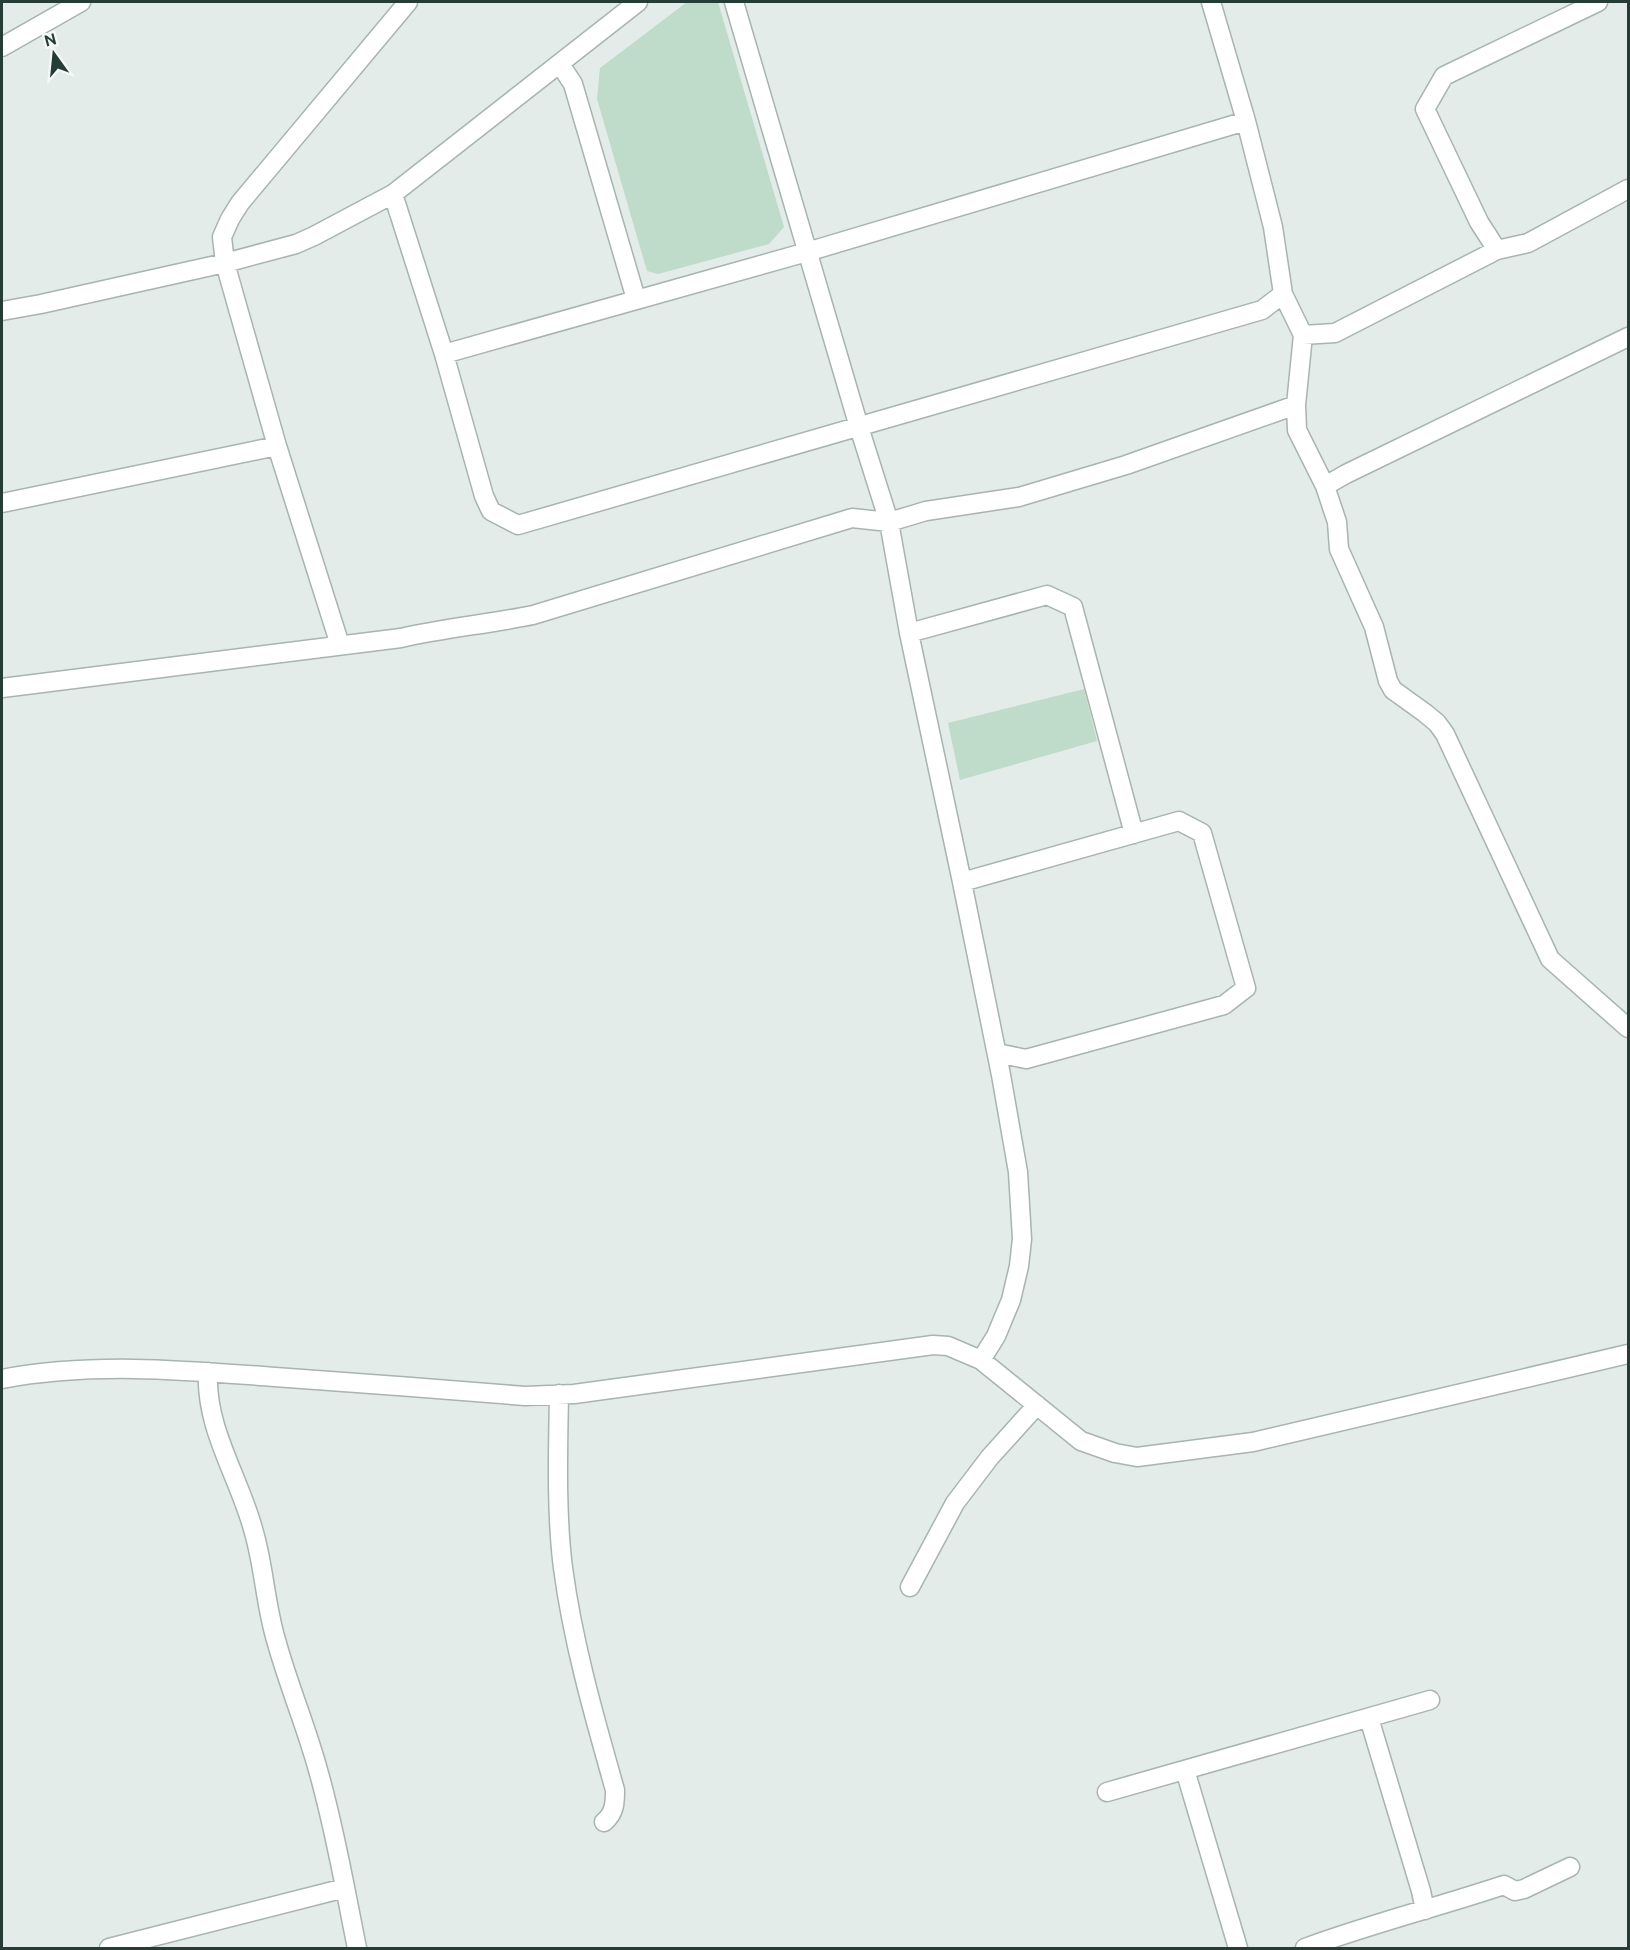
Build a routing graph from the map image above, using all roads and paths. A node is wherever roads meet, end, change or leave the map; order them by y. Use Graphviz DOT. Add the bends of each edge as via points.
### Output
graph roads {
  1 [pos="81,2"];
  2 [pos="408,2"];
  3 [pos="638,2"];
  4 [pos="734,2"];
  5 [pos="1211,2"];
  6 [pos="1598,2"];
  7 [pos="2,47"];
  8 [pos="560,64"];
  9 [pos="1246,121"];
  10 [pos="1629,189"];
  11 [pos="393,194"];
  12 [pos="1497,250"];
  13 [pos="807,252"];
  14 [pos="225,263"];
  15 [pos="1283,294"];
  16 [pos="636,299"];
  17 [pos="2,311"];
  18 [pos="1303,335"];
  19 [pos="1629,337"];
  20 [pos="444,354"];
  21 [pos="1296,405"];
  22 [pos="859,427"];
  23 [pos="277,446"];
  24 [pos="1325,486"];
  25 [pos="2,503"];
  26 [pos="889,522"];
  27 [pos="909,633"];
  28 [pos="340,645"];
  29 [pos="2,688"];
  30 [pos="1134,834"];
  31 [pos="962,882"];
  32 [pos="1629,1028"];
  33 [pos="997,1053"];
  34 [pos="1629,1354"];
  35 [pos="981,1360"];
  36 [pos="208,1372"];
  37 [pos="2,1379"];
  38 [pos="559,1395"];
  39 [pos="1037,1405"];
  40 [pos="910,1587"];
  41 [pos="1430,1700"];
  42 [pos="1369,1718"];
  43 [pos="1185,1770"];
  44 [pos="1107,1792"];
  45 [pos="604,1822"];
  46 [pos="1570,1867"];
  47 [pos="345,1888"];
  48 [pos="1425,1910"];
  49 [pos="109,1948"];
  50 [pos="357,1948"];
  51 [pos="1238,1948"];
  52 [pos="1305,1948"];
  1 -- 7 [label="street"];
  2 -- 14 [label="street" via="240,203 222,237"];
  3 -- 8 [label="street"];
  4 -- 13 [label="street"];
  5 -- 9 [label="street"];
  6 -- 12 [label="street" via="1444,76 1425,109 1479,222"];
  8 -- 11 [label="street"];
  8 -- 16 [label="street" via="573,84"];
  9 -- 13 [label="street"];
  9 -- 15 [label="street" via="1273,227"];
  10 -- 12 [label="street" via="1528,243"];
  11 -- 14 [label="street" via="305,240"];
  11 -- 20 [label="street"];
  12 -- 18 [label="street" via="1335,333"];
  13 -- 16 [label="street"];
  13 -- 22 [label="street"];
  14 -- 17 [label="street"];
  14 -- 23 [label="street"];
  15 -- 18 [label="street"];
  15 -- 22 [label="street" via="1262,310"];
  16 -- 20 [label="street"];
  18 -- 21 [label="street"];
  19 -- 24 [label="street"];
  20 -- 22 [label="street" via="484,496 491,512 518,525"];
  21 -- 24 [label="street" via="1297,430"];
  21 -- 26 [label="street" via="1126,465 1019,496 926,511"];
  22 -- 26 [label="street"];
  23 -- 25 [label="street"];
  23 -- 28 [label="street"];
  24 -- 32 [label="street" via="1337,522 1339,549 1374,627 1393,690 1425,712 1445,734 1550,959"];
  26 -- 27 [label="street"];
  26 -- 28 [label="street" via="852,518 533,615"];
  27 -- 30 [label="street" via="1047,595 1073,607"];
  27 -- 31 [label="street"];
  28 -- 29 [label="street"];
  30 -- 31 [label="street"];
  30 -- 33 [label="street" via="1179,821 1202,833 1246,988 1224,1005 1026,1059"];
  31 -- 33 [label="street"];
  33 -- 35 [label="street" via="1018,1172 1022,1239 1011,1300"];
  34 -- 39 [label="street" via="1253,1442 1137,1457 1081,1441"];
  35 -- 38 [label="street" via="948,1346 933,1345"];
  35 -- 39 [label="street"];
  36 -- 37 [label="street" via="102,1369"];
  36 -- 38 [label="street" via="525,1396"];
  36 -- 47 [label="street" via="209,1399 218,1434 253,1527 275,1639 319,1772"];
  38 -- 45 [label="street" via="563,1569 582,1674 615,1790 615,1805"];
  39 -- 40 [label="street" via="955,1503"];
  41 -- 42 [label="street"];
  42 -- 43 [label="street"];
  42 -- 48 [label="street"];
  43 -- 44 [label="street"];
  43 -- 51 [label="street"];
  46 -- 48 [label="street" via="1515,1891 1504,1885"];
  47 -- 49 [label="street"];
  47 -- 50 [label="street"];
  48 -- 52 [label="street"];
}
